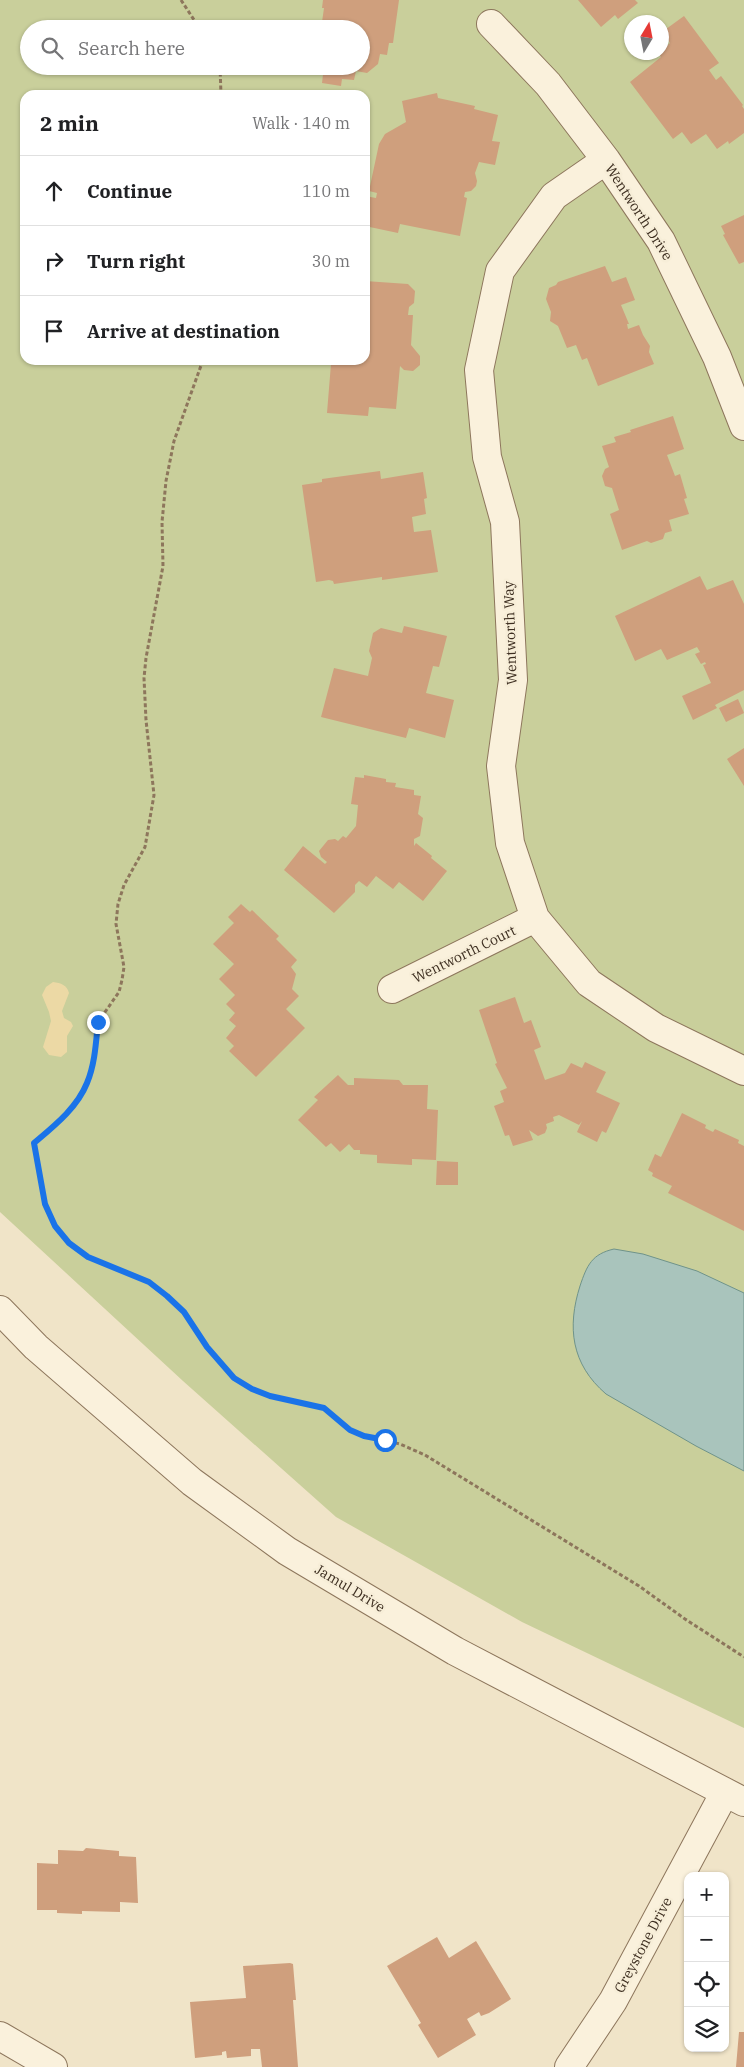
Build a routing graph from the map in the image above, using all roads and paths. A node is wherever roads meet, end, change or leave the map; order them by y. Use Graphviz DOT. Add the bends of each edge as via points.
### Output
graph roads {
  1 [pos="181,0"];
  2 [pos="194,20"];
  3 [pos="491,24"];
  4 [pos="220,75"];
  5 [pos="221,90"];
  6 [pos="606,160"];
  7 [pos="201,365"];
  8 [pos="744,426"];
  9 [pos="535,918"];
  10 [pos="392,989"];
  11 [pos="744,1071"];
  12 [pos="0,1310"];
  13 [pos="744,1657"];
  14 [pos="734,1797"];
  15 [pos="0,2036"];
  16 [pos="53,2067"];
  17 [pos="568,2067"];
  1 -- 2 [label="path"];
  3 -- 6 [label="street, Wentworth Drive" via="548,84"];
  4 -- 5 [label="path"];
  6 -- 8 [label="street, Wentworth Drive" via="662,241 718,357"];
  6 -- 9 [label="street, Wentworth Way" via="554,196 500,271 479,370 487,457 506,531 513,680 501,766 510,843"];
  7 -- 13 [label="path" via="174,441 166,481 162,522 163,566 144,678 154,795 144,847 118,904 116,924 124,967 122,980 119,992 98,1022 87,1084 67,1114 34,1143 45,1204 55,1226 69,1243 88,1257 149,1282 184,1312 207,1347 234,1378 270,1396 324,1408 350,1430 400,1444 425,1455 639,1586"];
  9 -- 10 [label="street, Wentworth Court"];
  9 -- 11 [label="street, Wentworth Way" via="589,983 656,1028"];
  12 -- 14 [label="street, Jamul Drive" via="36,1347 192,1482 287,1551 455,1651"];
  14 -- 17 [label="street, Greystone Drive" via="613,2001"];
  15 -- 16 [label="street"];
}
